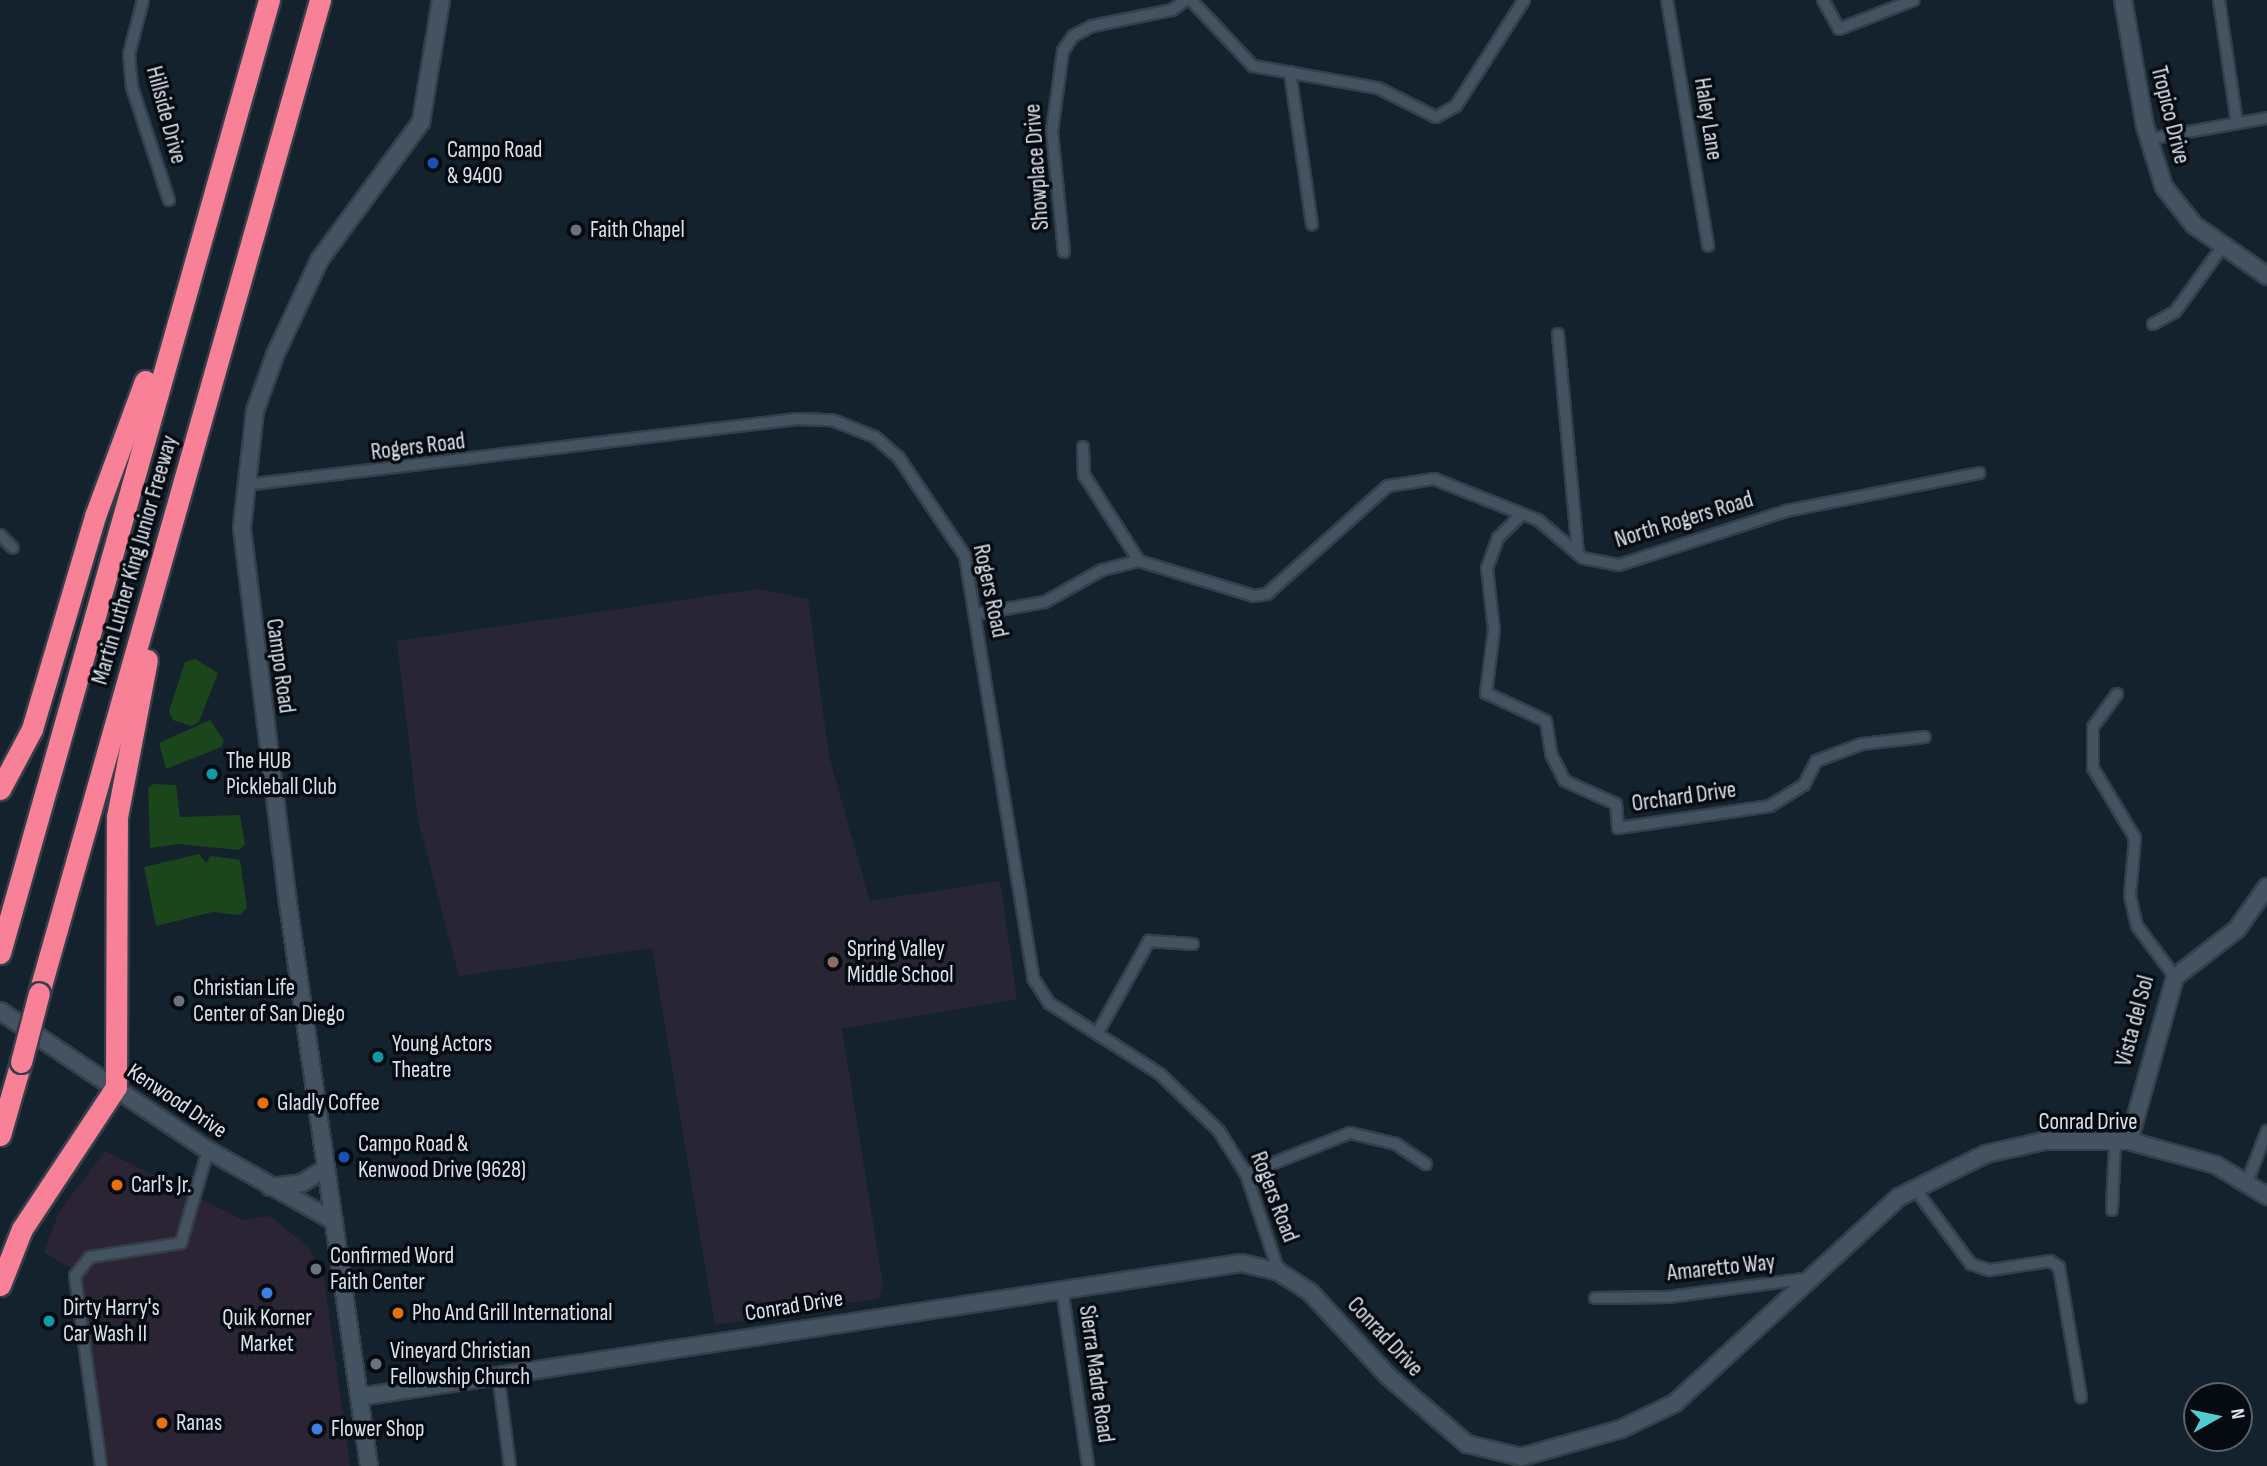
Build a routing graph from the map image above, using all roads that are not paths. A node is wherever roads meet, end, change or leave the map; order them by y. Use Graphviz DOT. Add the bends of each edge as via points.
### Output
graph roads {
  1 [pos="143,0"];
  2 [pos="269,0"];
  3 [pos="320,0"];
  4 [pos="441,0"];
  5 [pos="1186,0"];
  6 [pos="1191,0"];
  7 [pos="1524,0"];
  8 [pos="1667,0"];
  9 [pos="1823,0"];
  10 [pos="1913,0"];
  11 [pos="2123,0"];
  12 [pos="2219,0"];
  13 [pos="1290,72"];
  14 [pos="2267,118"];
  15 [pos="2237,123"];
  16 [pos="2148,139"];
  17 [pos="169,200"];
  18 [pos="1312,224"];
  19 [pos="1708,246"];
  20 [pos="2222,247"];
  21 [pos="1064,252"];
  22 [pos="195,256"];
  23 [pos="2267,276"];
  24 [pos="2152,324"];
  25 [pos="1558,334"];
  26 [pos="1083,447"];
  27 [pos="1979,473"];
  28 [pos="245,485"];
  29 [pos="1522,514"];
  30 [pos="0,535"];
  31 [pos="13,548"];
  32 [pos="1578,553"];
  33 [pos="1139,561"];
  34 [pos="162,562"];
  35 [pos="976,614"];
  36 [pos="2117,694"];
  37 [pos="1925,737"];
  38 [pos="0,789"];
  39 [pos="2267,887"];
  40 [pos="1193,944"];
  41 [pos="0,953"];
  42 [pos="2175,977"];
  43 [pos="0,1011"];
  44 [pos="1097,1034"];
  45 [pos="116,1087"];
  46 [pos="2267,1131"];
  47 [pos="0,1135"];
  48 [pos="2122,1140"];
  49 [pos="208,1150"];
  50 [pos="1426,1164"];
  51 [pos="326,1168"];
  52 [pos="1246,1174"];
  53 [pos="2247,1182"];
  54 [pos="270,1187"];
  55 [pos="1915,1189"];
  56 [pos="2267,1196"];
  57 [pos="2112,1210"];
  58 [pos="334,1221"];
  59 [pos="1279,1272"];
  60 [pos="1810,1278"];
  61 [pos="0,1284"];
  62 [pos="1062,1289"];
  63 [pos="1595,1298"];
  64 [pos="498,1374"];
  65 [pos="359,1397"];
  66 [pos="2081,1397"];
  67 [pos="1546,1460"];
  68 [pos="102,1466"];
  69 [pos="369,1466"];
  70 [pos="510,1466"];
  71 [pos="1088,1466"];
  1 -- 17 [label="street, Hillside Drive" via="129,54 132,87"];
  2 -- 22 [label="highway, Martin Luther King Junior Freeway"];
  3 -- 34 [label="highway, Martin Luther King Junior Freeway"];
  4 -- 28 [label="street, Campo Road" via="421,122 320,259 297,303 259,398"];
  5 -- 21 [label="street, Showplace Drive" via="1172,10 1092,26 1073,36 1063,51 1053,89 1052,131"];
  6 -- 13 [label="street" via="1253,66"];
  7 -- 13 [label="street" via="1444,116 1378,88"];
  8 -- 19 [label="street, Haley Lane"];
  9 -- 10 [label="street" via="1839,29"];
  11 -- 16 [label="street, Tropico Drive"];
  12 -- 15 [label="street"];
  13 -- 18 [label="street"];
  14 -- 15 [label="street"];
  15 -- 16 [label="street"];
  16 -- 20 [label="street, Tropico Drive" via="2179,210"];
  20 -- 23 [label="street, Tropico Drive"];
  20 -- 24 [label="street" via="2175,312"];
  22 -- 38 [label="highway" via="95,516 32,729"];
  22 -- 41 [label="highway, Martin Luther King Junior Freeway"];
  25 -- 32 [label="street"];
  26 -- 33 [label="street" via="1084,475"];
  27 -- 32 [label="street, North Rogers Road" via="1786,510 1619,565"];
  28 -- 35 [label="street, Rogers Road" via="832,420 875,437 899,458 956,535"];
  28 -- 51 [label="street, Campo Road" via="247,590"];
  29 -- 32 [label="street, North Rogers Road"];
  29 -- 33 [label="street, North Rogers Road" via="1434,479 1388,486 1280,587 1254,596"];
  29 -- 37 [label="street, Orchard Drive" via="1498,538 1487,568 1494,630 1486,693 1546,721 1551,754 1565,781 1616,804 1618,828 1770,806 1804,785 1816,761 1862,744"];
  30 -- 31 [label="street"];
  33 -- 35 [label="street" via="1102,570 1045,602"];
  34 -- 45 [label="highway" via="117,817"];
  34 -- 47 [label="highway, Martin Luther King Junior Freeway, bridge"];
  35 -- 44 [label="street, Rogers Road" via="1026,955 1049,1003"];
  36 -- 42 [label="street, Vista del Sol" via="2093,727 2093,768 2135,838 2130,896 2137,926"];
  39 -- 42 [label="street" via="2237,929"];
  40 -- 44 [label="street" via="1149,941"];
  42 -- 48 [label="street, Vista del Sol"];
  43 -- 45 [label="street, Kenwood Drive"];
  44 -- 52 [label="street, Rogers Road" via="1160,1074 1219,1131"];
  45 -- 49 [label="street, Kenwood Drive"];
  45 -- 61 [label="highway" via="22,1229"];
  46 -- 53 [label="street"];
  48 -- 53 [label="street, Conrad Drive" via="2216,1165"];
  48 -- 55 [label="street, Conrad Drive" via="2044,1141 1986,1154"];
  48 -- 57 [label="street"];
  49 -- 54 [label="street, Kenwood Drive"];
  49 -- 68 [label="street" via="181,1243 90,1257 75,1276"];
  50 -- 52 [label="street" via="1396,1144 1350,1133"];
  51 -- 54 [label="street" via="302,1183"];
  51 -- 58 [label="street, Campo Road"];
  52 -- 59 [label="street, Rogers Road"];
  53 -- 56 [label="street, Conrad Drive"];
  54 -- 58 [label="street, Kenwood Drive"];
  55 -- 60 [label="street, Conrad Drive"];
  55 -- 66 [label="street" via="1971,1264 1990,1270 2050,1261 2059,1267"];
  58 -- 65 [label="street, Campo Road"];
  59 -- 62 [label="street, Conrad Drive" via="1230,1262"];
  59 -- 67 [label="street, Conrad Drive" via="1310,1292 1389,1377 1467,1444 1503,1456"];
  60 -- 63 [label="street, Amaretto Way" via="1668,1297"];
  60 -- 67 [label="street, Conrad Drive" via="1675,1402"];
  62 -- 64 [label="street, Conrad Drive"];
  62 -- 71 [label="street, Sierra Madre Road"];
  64 -- 65 [label="street, Conrad Drive"];
  64 -- 70 [label="street"];
  65 -- 69 [label="street, Campo Road"];
}
